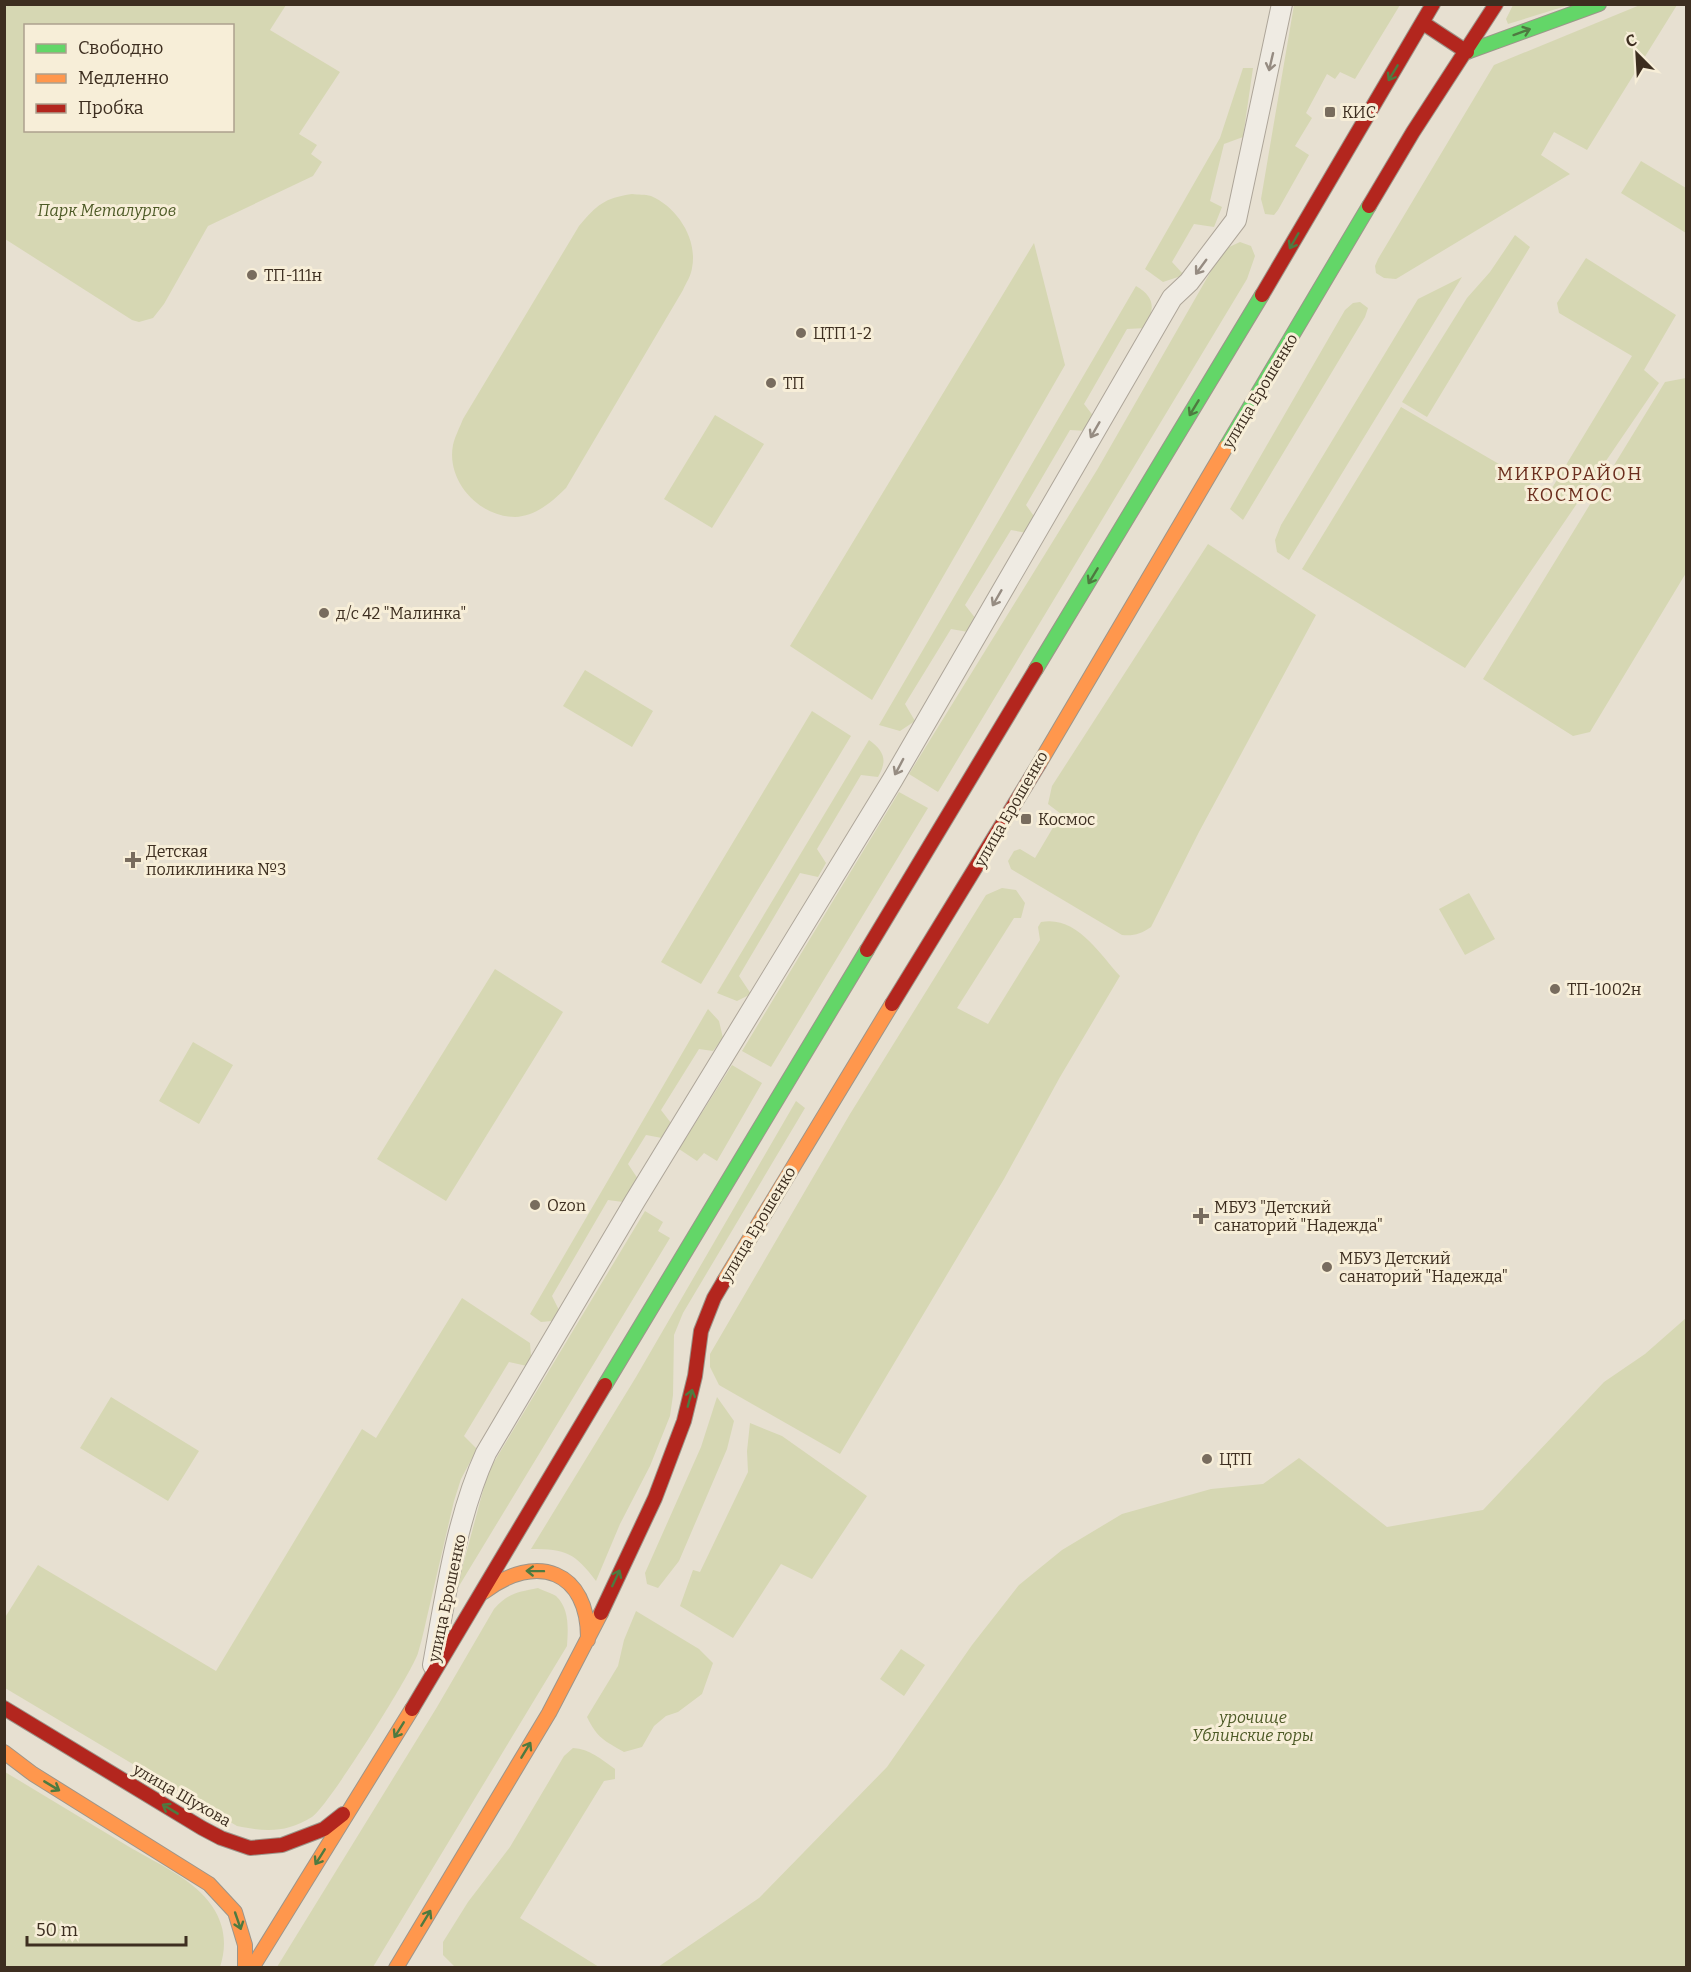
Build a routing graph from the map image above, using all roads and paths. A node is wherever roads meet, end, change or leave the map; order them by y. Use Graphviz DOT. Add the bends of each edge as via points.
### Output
graph roads {
  1 [pos="1282,4"];
  2 [pos="1433,4"];
  3 [pos="1496,4"];
  4 [pos="1599,4"];
  5 [pos="1423,23"];
  6 [pos="1467,52"];
  7 [pos="482,1594"];
  8 [pos="588,1640"];
  9 [pos="430,1680"];
  10 [pos="4,1708"];
  11 [pos="4,1752"];
  12 [pos="351,1807"];
  13 [pos="245,1968"];
  14 [pos="252,1968"];
  15 [pos="396,1968"];
  1 -- 9 [label="street, улица Ерошенко, one-way" via="1236,220 1172,298 893,779 486,1453 472,1483"];
  2 -- 5 [label="main road, улица Ерошенко"];
  3 -- 6 [label="main road, улица Ерошенко"];
  6 -- 4 [label="main road, one-way"];
  5 -- 6 [label="main road"];
  5 -- 7 [label="main road, улица Ерошенко, one-way"];
  8 -- 6 [label="main road, улица Ерошенко, one-way" via="655,1498 684,1421 701,1330 714,1298 978,866 1413,132"];
  8 -- 7 [label="main road, улица Ерошенко, one-way" via="588,1618 581,1599 554,1572 528,1569 506,1576"];
  7 -- 9 [label="main road, улица Ерошенко"];
  15 -- 8 [label="main road, улица Ерошенко, one-way" via="549,1713"];
  9 -- 12 [label="main road, улица Ерошенко, one-way"];
  12 -- 10 [label="main road, улица Шухова, one-way" via="324,1829 282,1845 250,1848 202,1828"];
  11 -- 13 [label="main road, one-way" via="209,1884 235,1912 245,1945"];
  12 -- 14 [label="main road, улица Ерошенко, one-way"];
}
